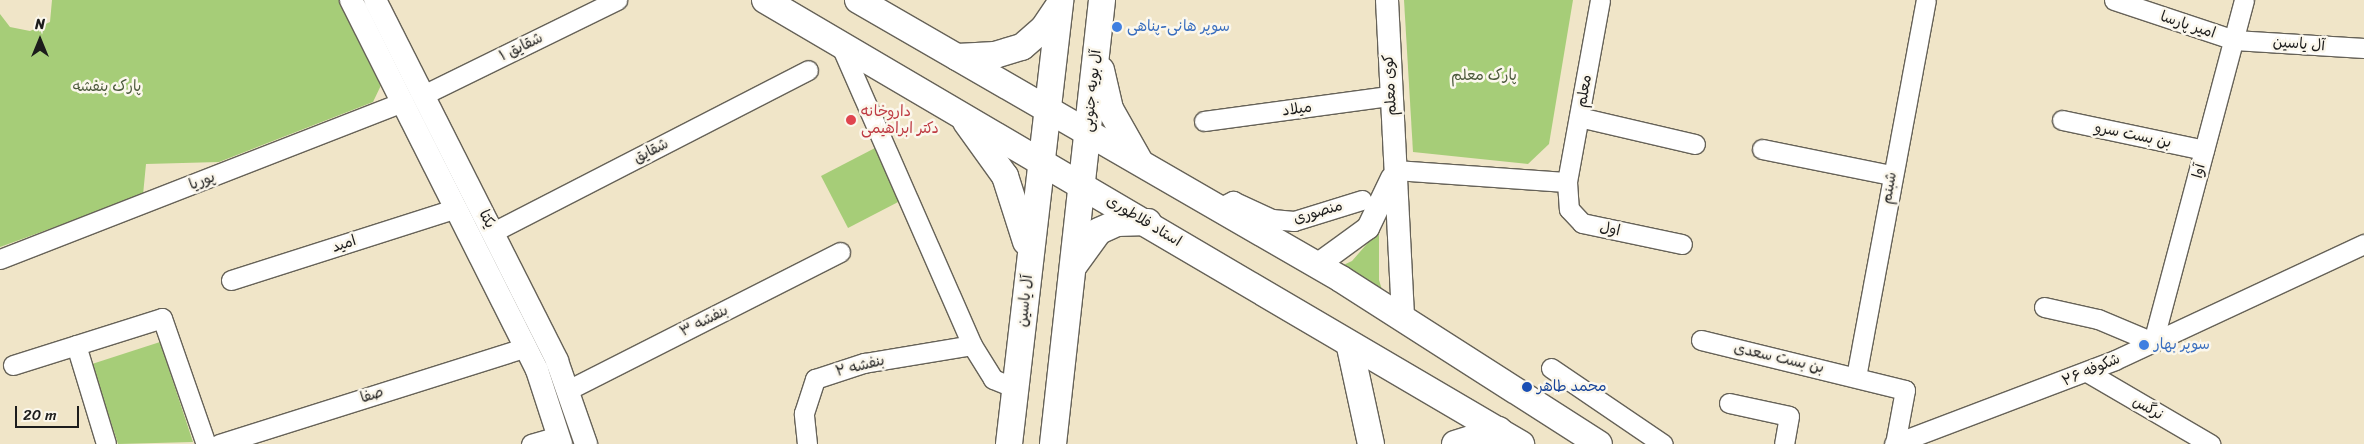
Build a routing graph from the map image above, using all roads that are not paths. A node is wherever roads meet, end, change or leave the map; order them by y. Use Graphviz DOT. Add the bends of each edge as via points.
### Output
graph roads {
  1 [pos="351,0"];
  2 [pos="375,0"];
  3 [pos="618,0"];
  4 [pos="765,0"];
  5 [pos="858,0"];
  6 [pos="1102,0"];
  7 [pos="1387,0"];
  8 [pos="1600,0"];
  9 [pos="1926,0"];
  10 [pos="2114,0"];
  11 [pos="2244,0"];
  12 [pos="1059,2"];
  13 [pos="2234,40"];
  14 [pos="840,44"];
  15 [pos="2364,48"];
  16 [pos="1096,49"];
  17 [pos="957,56"];
  18 [pos="808,70"];
  19 [pos="424,94"];
  20 [pos="1390,96"];
  21 [pos="404,102"];
  22 [pos="954,108"];
  23 [pos="1046,109"];
  24 [pos="1579,117"];
  25 [pos="2062,120"];
  26 [pos="1204,121"];
  27 [pos="1088,132"];
  28 [pos="1696,144"];
  29 [pos="1762,149"];
  30 [pos="2204,150"];
  31 [pos="1040,159"];
  32 [pos="1140,163"];
  33 [pos="1394,170"];
  34 [pos="1891,175"];
  35 [pos="1567,182"];
  36 [pos="1081,183"];
  37 [pos="1362,200"];
  38 [pos="457,208"];
  39 [pos="1219,208"];
  40 [pos="1148,222"];
  41 [pos="493,232"];
  42 [pos="1682,244"];
  43 [pos="2364,244"];
  44 [pos="840,252"];
  45 [pos="1030,255"];
  46 [pos="0,259"];
  47 [pos="1317,265"];
  48 [pos="1072,270"];
  49 [pos="231,280"];
  50 [pos="2044,307"];
  51 [pos="1403,318"];
  52 [pos="1021,334"];
  53 [pos="1702,340"];
  54 [pos="2153,342"];
  55 [pos="1063,343"];
  56 [pos="76,345"];
  57 [pos="972,345"];
  58 [pos="526,347"];
  59 [pos="1350,347"];
  60 [pos="13,365"];
  61 [pos="1551,368"];
  62 [pos="2087,372"];
  63 [pos="1856,377"];
  64 [pos="1015,388"];
  65 [pos="568,390"];
  66 [pos="1729,403"];
  67 [pos="1499,430"];
  68 [pos="560,440"];
  69 [pos="106,444"];
  70 [pos="206,444"];
  71 [pos="219,444"];
  72 [pos="531,444"];
  73 [pos="586,444"];
  74 [pos="807,444"];
  75 [pos="1009,444"];
  76 [pos="1053,444"];
  77 [pos="1371,444"];
  78 [pos="1454,444"];
  79 [pos="1521,444"];
  80 [pos="1599,444"];
  81 [pos="1663,444"];
  82 [pos="1784,444"];
  83 [pos="1894,444"];
  84 [pos="2210,444"];
  1 -- 21 [label="street, یکتا"];
  2 -- 19 [label="street, یکتا"];
  3 -- 19 [label="street, شقایق ۱"];
  4 -- 14 [label="main road, استاد فلاطوری"];
  5 -- 17 [label="main road"];
  6 -- 16 [label="main road, آل بویه جنوبی"];
  7 -- 20 [label="street, کوی معلم"];
  8 -- 24 [label="street, معلم"];
  9 -- 34 [label="street, شبنم"];
  10 -- 13 [label="street, امیر پارسا"];
  11 -- 13 [label="street, آوا"];
  12 -- 17 [label="main road" via="1043,29 1022,46 995,55"];
  12 -- 23 [label="main road"];
  13 -- 15 [label="street, آل یاسین"];
  13 -- 30 [label="street, آوا"];
  14 -- 22 [label="main road, استاد فلاطوری"];
  14 -- 57 [label="street"];
  16 -- 27 [label="main road, آل بویه جنوبی"];
  16 -- 32 [label="main road" via="1110,109"];
  17 -- 23 [label="main road"];
  18 -- 41 [label="street, شقایق"];
  19 -- 41 [label="street, یکتا"];
  20 -- 26 [label="street, میلاد"];
  20 -- 33 [label="street, کوی معلم"];
  21 -- 38 [label="street, یکتا"];
  21 -- 46 [label="street, پوریا"];
  22 -- 31 [label="main road, استاد فلاطوری"];
  22 -- 45 [label="main road" via="1005,176"];
  23 -- 27 [label="main road"];
  23 -- 31 [label="main road"];
  24 -- 28 [label="street"];
  24 -- 35 [label="street, معلم"];
  25 -- 30 [label="street, بن بست سرو"];
  27 -- 32 [label="main road"];
  27 -- 36 [label="main road, آل بویه جنوبی"];
  29 -- 34 [label="street"];
  30 -- 54 [label="street, آوا"];
  31 -- 36 [label="main road, استاد فلاطوری"];
  31 -- 45 [label="main road, آل یاسین"];
  32 -- 39 [label="main road"];
  33 -- 35 [label="street"];
  33 -- 47 [label="street, کوی معلم" via="1368,228"];
  33 -- 51 [label="street, کوی معلم"];
  34 -- 63 [label="street, شبنم"];
  35 -- 42 [label="street, اول" via="1569,208 1582,223"];
  36 -- 40 [label="main road, استاد فلاطوری"];
  36 -- 48 [label="main road"];
  37 -- 39 [label="street, منصوری" via="1294,221 1272,219 1232,201"];
  38 -- 49 [label="street, امید"];
  38 -- 58 [label="street, یکتا"];
  39 -- 47 [label="main road"];
  40 -- 48 [label="main road" via="1117,224 1099,231"];
  40 -- 59 [label="main road, استاد فلاطوری"];
  41 -- 65 [label="street, یکتا"];
  43 -- 54 [label="street, شکوفه ۲۶"];
  44 -- 65 [label="street, بنفشه ۳"];
  45 -- 52 [label="main road, آل یاسین"];
  47 -- 51 [label="main road"];
  48 -- 55 [label="main road"];
  50 -- 54 [label="street" via="2098,319"];
  51 -- 80 [label="main road"];
  52 -- 55 [label="main road" via="1036,318 1047,317 1057,322"];
  52 -- 64 [label="main road, آل یاسین"];
  53 -- 63 [label="street, بن بست سعدی"];
  54 -- 62 [label="street, شکوفه ۲۶"];
  55 -- 76 [label="main road"];
  56 -- 60 [label="street"];
  56 -- 69 [label="street"];
  56 -- 70 [label="street" via="162,318"];
  57 -- 64 [label="street" via="993,379"];
  57 -- 74 [label="street, بنفشه ۲" via="864,363 815,379 804,413"];
  58 -- 68 [label="street, یکتا"];
  58 -- 71 [label="street, صفا"];
  59 -- 67 [label="main road, استاد فلاطوری"];
  59 -- 77 [label="main road"];
  61 -- 81 [label="street"];
  62 -- 83 [label="street, شکوفه ۲۶"];
  62 -- 84 [label="street, نرگس"];
  63 -- 83 [label="street, بن بست سعدی" via="1905,390"];
  64 -- 75 [label="main road, آل یاسین"];
  65 -- 73 [label="street, یکتا"];
  66 -- 82 [label="street" via="1789,416"];
  67 -- 78 [label="main road"];
  67 -- 79 [label="main road, استاد فلاطوری"];
  68 -- 72 [label="street"];
}
